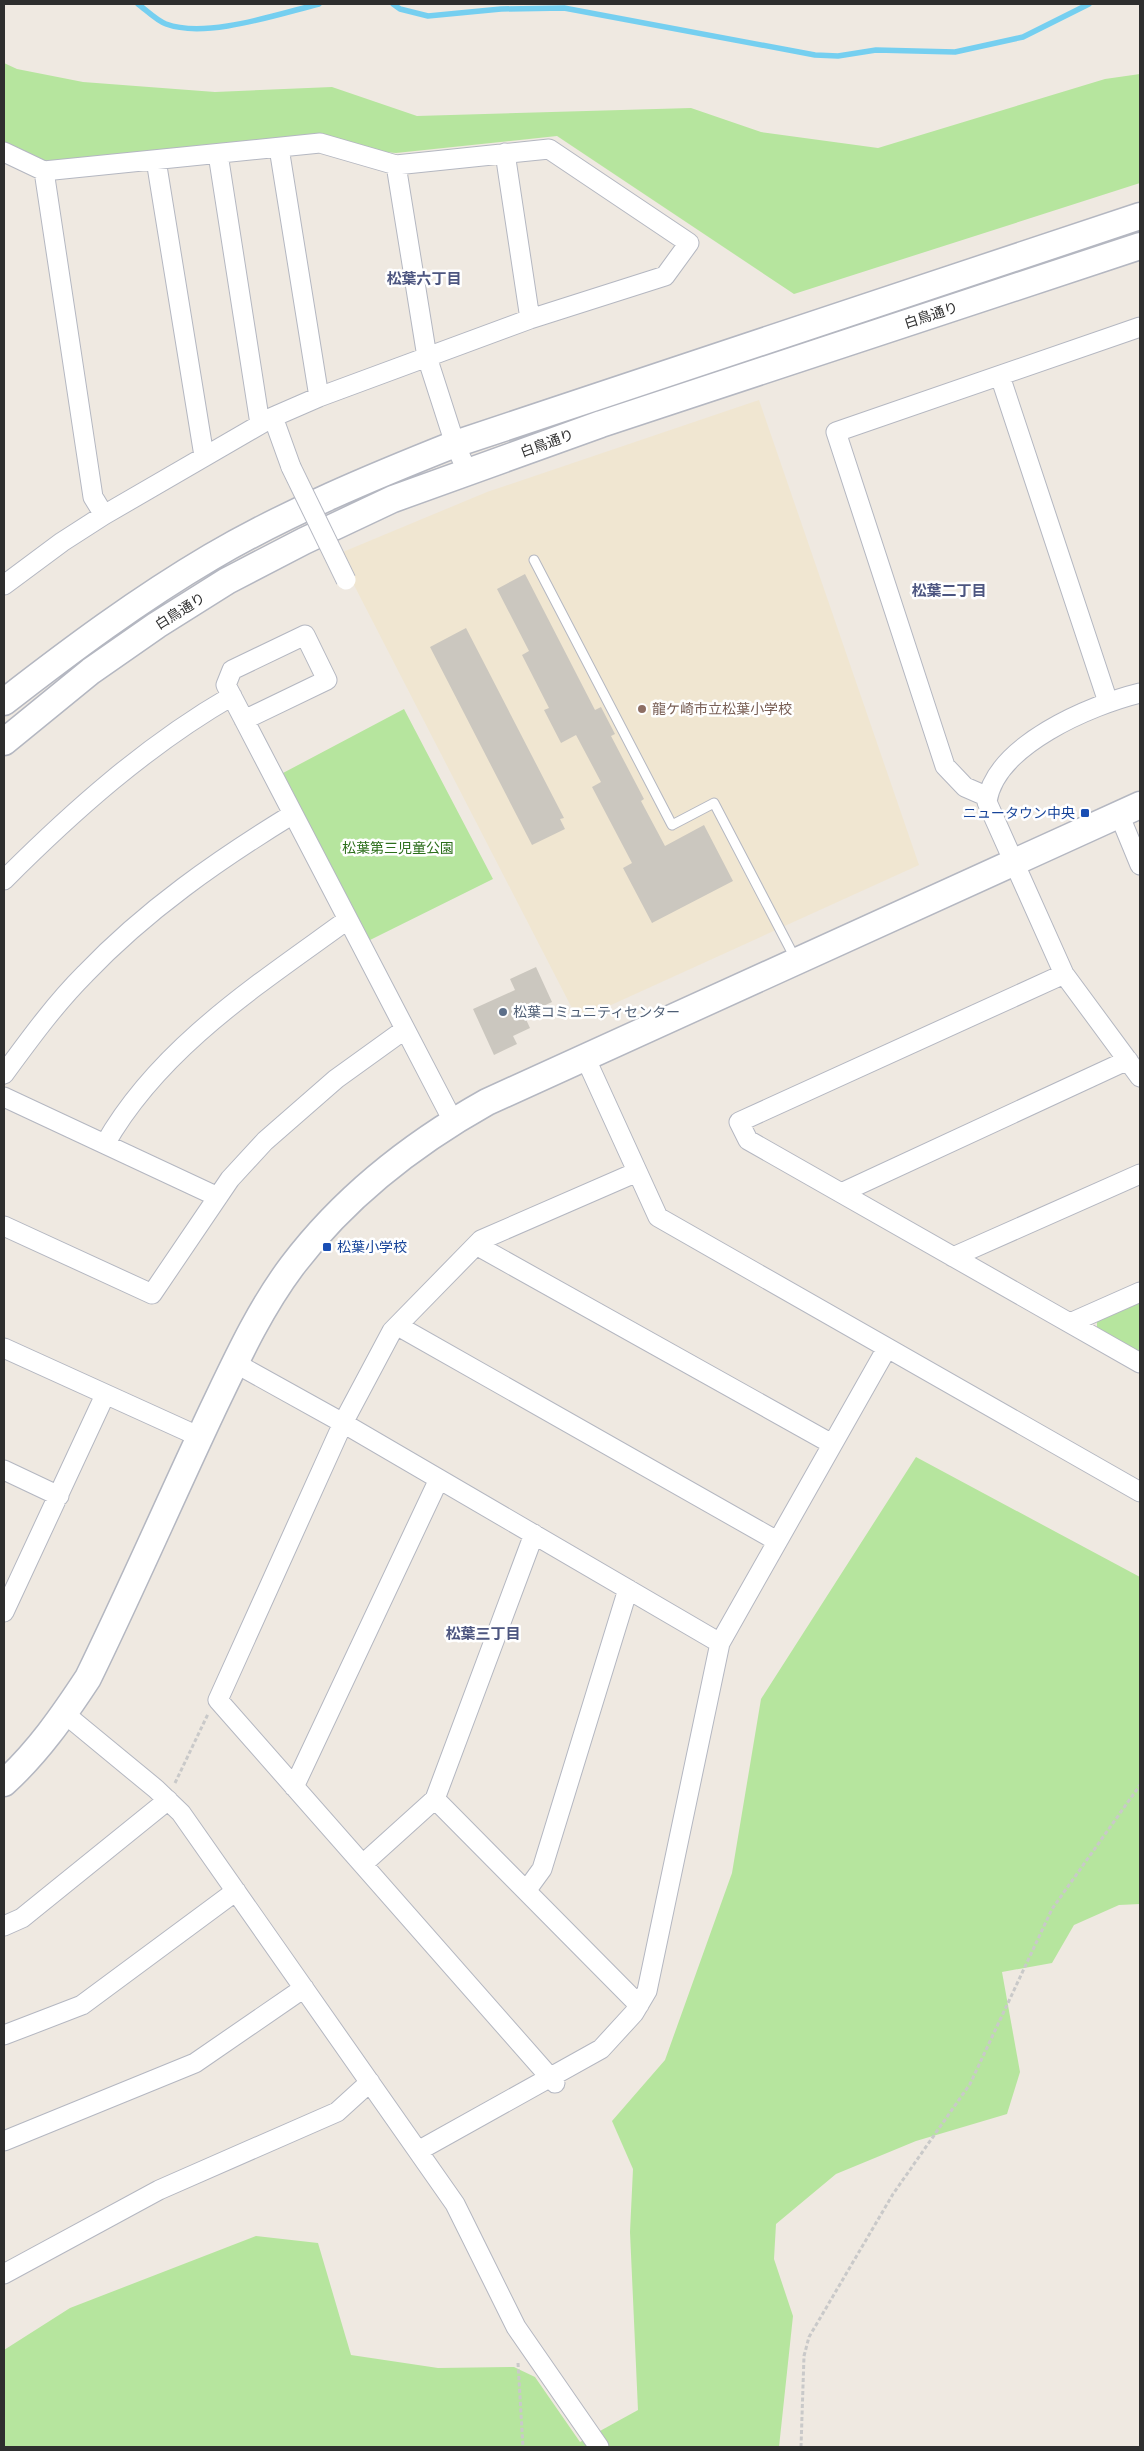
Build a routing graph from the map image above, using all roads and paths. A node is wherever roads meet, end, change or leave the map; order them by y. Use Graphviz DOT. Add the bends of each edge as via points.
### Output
graph roads {
  1 [pos="279,148"];
  2 [pos="4,152"];
  3 [pos="218,154"];
  4 [pos="505,154"];
  5 [pos="156,160"];
  6 [pos="396,166"];
  7 [pos="44,171"];
  8 [pos="1140,216"];
  9 [pos="1140,246"];
  10 [pos="530,319"];
  11 [pos="1140,327"];
  12 [pos="426,357"];
  13 [pos="1000,376"];
  14 [pos="319,398"];
  15 [pos="266,421"];
  16 [pos="455,444"];
  17 [pos="204,456"];
  18 [pos="467,471"];
  19 [pos="104,515"];
  20 [pos="534,560"];
  21 [pos="7,574"];
  22 [pos="346,580"];
  23 [pos="1140,694"];
  24 [pos="232,696"];
  25 [pos="4,702"];
  26 [pos="1108,702"];
  27 [pos="244,720"];
  28 [pos="4,742"];
  29 [pos="988,797"];
  30 [pos="1130,809"];
  31 [pos="293,814"];
  32 [pos="1013,862"];
  33 [pos="1140,865"];
  34 [pos="4,880"];
  35 [pos="347,920"];
  36 [pos="797,961"];
  37 [pos="1064,974"];
  38 [pos="404,1030"];
  39 [pos="585,1057"];
  40 [pos="1128,1060"];
  41 [pos="4,1074"];
  42 [pos="1140,1077"];
  43 [pos="4,1097"];
  44 [pos="452,1121"];
  45 [pos="105,1144"];
  46 [pos="637,1172"];
  47 [pos="1140,1174"];
  48 [pos="841,1193"];
  49 [pos="218,1197"];
  50 [pos="4,1226"];
  51 [pos="476,1245"];
  52 [pos="953,1257"];
  53 [pos="1140,1292"];
  54 [pos="1070,1323"];
  55 [pos="398,1326"];
  56 [pos="4,1348"];
  57 [pos="887,1348"];
  58 [pos="235,1363"];
  59 [pos="1140,1363"];
  60 [pos="105,1395"];
  61 [pos="344,1423"];
  62 [pos="200,1437"];
  63 [pos="832,1444"];
  64 [pos="4,1470"];
  65 [pos="439,1479"];
  66 [pos="1140,1492"];
  67 [pos="59,1496"];
  68 [pos="534,1534"];
  69 [pos="777,1542"];
  70 [pos="628,1589"];
  71 [pos="7,1600"];
  72 [pos="720,1642"];
  73 [pos="218,1700"];
  74 [pos="65,1714"];
  75 [pos="4,1783"];
  76 [pos="1140,1786"];
  77 [pos="294,1787"];
  78 [pos="435,1799"];
  79 [pos="168,1800"];
  80 [pos="363,1864"];
  81 [pos="236,1891"];
  82 [pos="526,1891"];
  83 [pos="4,1926"];
  84 [pos="304,1988"];
  85 [pos="638,2005"];
  86 [pos="4,2035"];
  87 [pos="553,2080"];
  88 [pos="370,2082"];
  89 [pos="4,2141"];
  90 [pos="418,2151"];
  91 [pos="4,2274"];
  92 [pos="516,2327"];
  93 [pos="523,2447"];
  94 [pos="599,2447"];
  95 [pos="801,2447"];
  1 -- 3 [label="street"];
  1 -- 6 [label="street" via="320,144"];
  1 -- 14 [label="street"];
  2 -- 7 [label="street"];
  3 -- 5 [label="street"];
  3 -- 15 [label="street"];
  4 -- 6 [label="street"];
  4 -- 10 [label="street"];
  4 -- 10 [label="street" via="549,149 689,243 665,276"];
  5 -- 7 [label="street"];
  5 -- 17 [label="street"];
  6 -- 12 [label="street"];
  7 -- 19 [label="street" via="93,497"];
  8 -- 16 [label="main road, 白鳥通り"];
  9 -- 18 [label="main road, 白鳥通り"];
  10 -- 12 [label="street"];
  11 -- 13 [label="street"];
  12 -- 14 [label="street"];
  12 -- 16 [label="street"];
  13 -- 26 [label="street"];
  13 -- 29 [label="street" via="836,432 945,766 965,787"];
  14 -- 15 [label="street"];
  15 -- 17 [label="street"];
  15 -- 22 [label="street, bridge"];
  16 -- 18 [label="street"];
  16 -- 25 [label="main road, 白鳥通り" via="382,473 212,557 86,639"];
  17 -- 19 [label="street"];
  18 -- 28 [label="main road, 白鳥通り" via="393,499 227,581 91,671"];
  19 -- 21 [label="street"];
  20 -- 36 [label="lane" via="672,825 714,803"];
  23 -- 26 [label="street"];
  24 -- 27 [label="street"];
  24 -- 27 [label="street" via="226,685 232,670 305,635 327,680"];
  24 -- 34 [label="street" via="121,772"];
  26 -- 29 [label="street" via="1057,725 1023,748 993,781"];
  27 -- 31 [label="street"];
  29 -- 32 [label="street" via="991,812"];
  30 -- 32 [label="main road"];
  30 -- 33 [label="street"];
  31 -- 35 [label="street"];
  31 -- 41 [label="street" via="231,852 135,926 84,974"];
  32 -- 36 [label="main road"];
  32 -- 37 [label="street"];
  35 -- 38 [label="street"];
  35 -- 45 [label="street" via="203,1029 164,1066 118,1121"];
  36 -- 39 [label="main road"];
  37 -- 40 [label="street"];
  37 -- 48 [label="street" via="739,1122 748,1140"];
  38 -- 44 [label="street"];
  38 -- 49 [label="street" via="336,1079 265,1141"];
  39 -- 44 [label="main road"];
  39 -- 46 [label="street"];
  40 -- 42 [label="street"];
  40 -- 48 [label="street"];
  43 -- 45 [label="street"];
  44 -- 58 [label="main road" via="370,1181 344,1206 274,1292"];
  45 -- 49 [label="street"];
  46 -- 51 [label="street" via="480,1240"];
  46 -- 57 [label="street" via="658,1217"];
  47 -- 52 [label="street"];
  48 -- 52 [label="street"];
  49 -- 50 [label="street" via="152,1294"];
  51 -- 55 [label="street"];
  51 -- 63 [label="street"];
  52 -- 54 [label="street"];
  53 -- 54 [label="street"];
  54 -- 59 [label="street"];
  55 -- 61 [label="street" via="392,1331"];
  55 -- 69 [label="street"];
  56 -- 60 [label="street"];
  57 -- 63 [label="street"];
  57 -- 66 [label="street"];
  58 -- 61 [label="street"];
  58 -- 62 [label="main road"];
  60 -- 62 [label="street"];
  60 -- 67 [label="street"];
  61 -- 65 [label="street"];
  61 -- 73 [label="street"];
  62 -- 74 [label="main road" via="109,1635 88,1678"];
  63 -- 69 [label="street"];
  64 -- 67 [label="street"];
  65 -- 68 [label="street"];
  65 -- 77 [label="street"];
  67 -- 71 [label="street"];
  68 -- 70 [label="street"];
  68 -- 78 [label="street"];
  69 -- 72 [label="street"];
  70 -- 72 [label="street"];
  70 -- 82 [label="street" via="542,1870"];
  72 -- 85 [label="street" via="647,1991"];
  73 -- 77 [label="street"];
  73 -- 79 [label="path" via="212,1704"];
  74 -- 75 [label="main road"];
  74 -- 79 [label="street"];
  76 -- 95 [label="path" via="1052,1909 970,2084 893,2194 809,2337 804,2356"];
  77 -- 80 [label="street"];
  78 -- 80 [label="street"];
  78 -- 82 [label="street"];
  79 -- 81 [label="street" via="181,1812"];
  79 -- 83 [label="street" via="22,1918"];
  80 -- 87 [label="street"];
  81 -- 84 [label="street"];
  81 -- 86 [label="street" via="82,2005"];
  82 -- 85 [label="street"];
  84 -- 88 [label="street"];
  84 -- 89 [label="street" via="195,2063"];
  85 -- 87 [label="street" via="601,2049"];
  87 -- 90 [label="street"];
  88 -- 90 [label="street"];
  88 -- 91 [label="street" via="337,2112 159,2190"];
  90 -- 92 [label="street" via="455,2204"];
  92 -- 93 [label="path"];
  92 -- 94 [label="street"];
}
